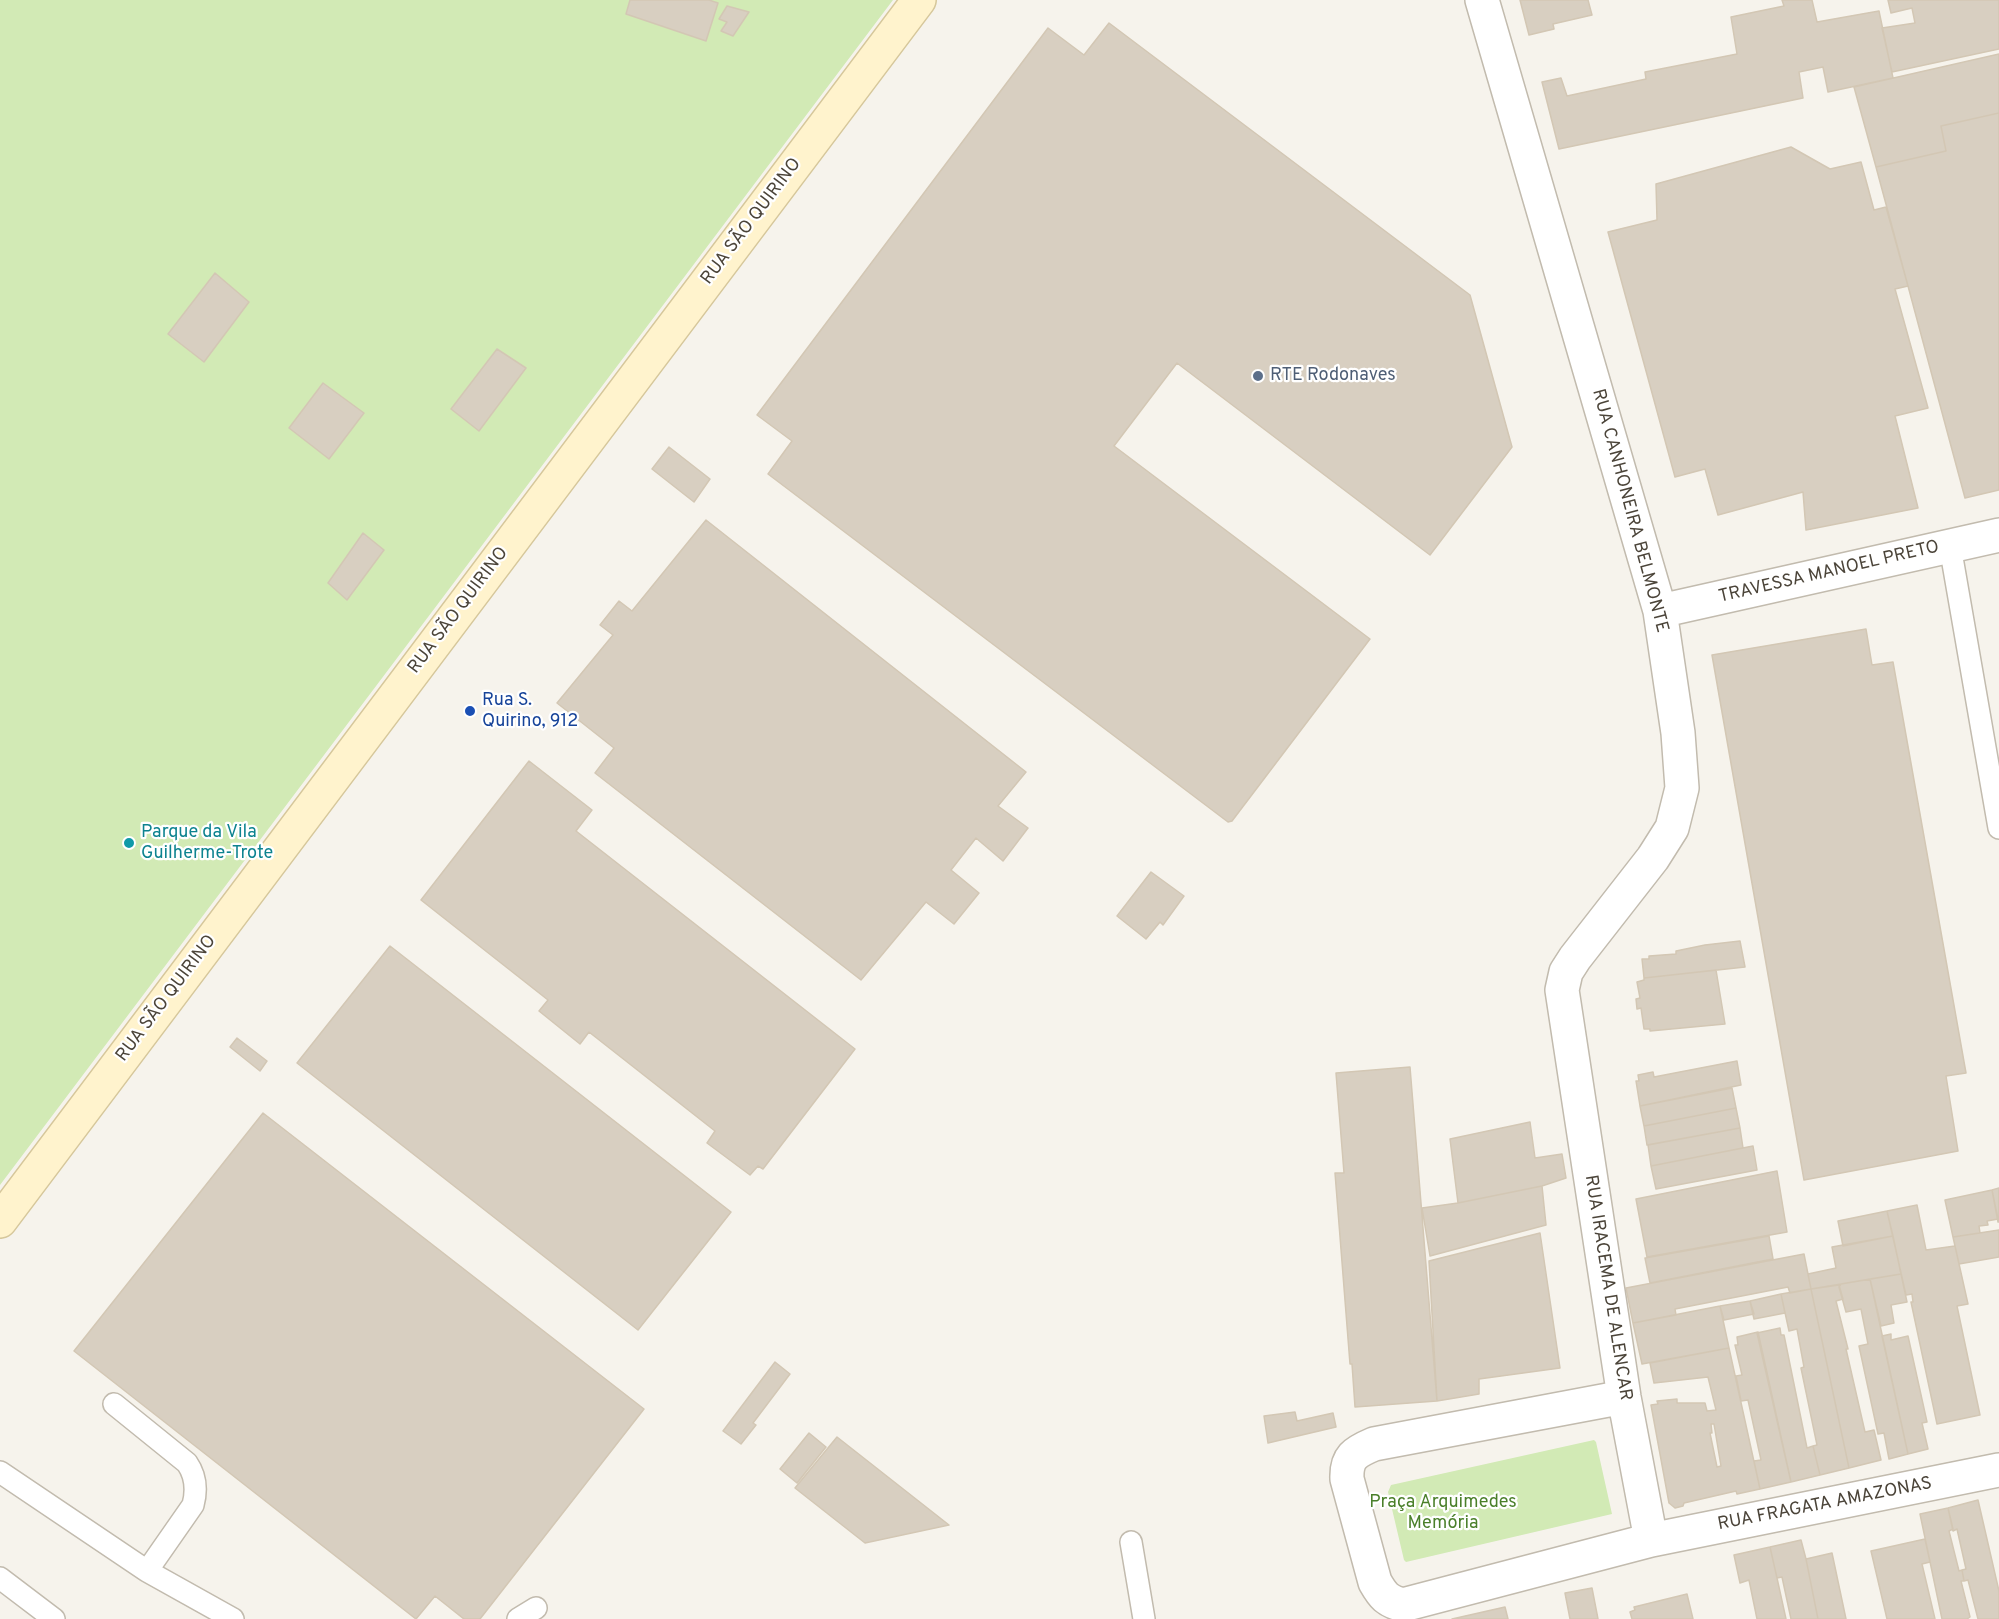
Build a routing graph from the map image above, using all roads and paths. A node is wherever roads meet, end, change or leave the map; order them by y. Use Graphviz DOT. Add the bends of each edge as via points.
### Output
graph roads {
  1 [pos="919,0"];
  2 [pos="1482,0"];
  3 [pos="1999,535"];
  4 [pos="1950,546"];
  5 [pos="1660,611"];
  6 [pos="1999,828"];
  7 [pos="1568,1035"];
  8 [pos="0,1221"];
  9 [pos="1624,1397"];
  10 [pos="114,1404"];
  11 [pos="1999,1470"];
  12 [pos="0,1472"];
  13 [pos="1651,1540"];
  14 [pos="1131,1542"];
  15 [pos="147,1571"];
  16 [pos="0,1578"];
  17 [pos="536,1608"];
  18 [pos="54,1619"];
  19 [pos="233,1619"];
  20 [pos="518,1619"];
  21 [pos="1144,1619"];
  1 -- 8 [label="street, RUA SÃO QUIRINO"];
  2 -- 5 [label="street, RUA CANHONEIRA BELMONTE"];
  3 -- 4 [label="street, TRAVESSA MANOEL PRETO"];
  4 -- 5 [label="street, TRAVESSA MANOEL PRETO"];
  4 -- 6 [label="lane"];
  5 -- 7 [label="street, RUA CANHONEIRA BELMONTE" via="1682,788 1666,838 1566,972 1562,990"];
  7 -- 9 [label="street, RUA IRACEMA DE ALENCAR"];
  9 -- 13 [label="street, RUA IRACEMA DE ALENCAR"];
  9 -- 13 [label="street, RUA FRAGATA AMAZONAS" via="1374,1444 1352,1456 1346,1467 1347,1479 1375,1582 1390,1602 1403,1605"];
  10 -- 15 [label="lane" via="186,1463 195,1482 193,1505"];
  11 -- 13 [label="street, RUA FRAGATA AMAZONAS"];
  12 -- 15 [label="lane"];
  14 -- 21 [label="lane"];
  15 -- 19 [label="lane"];
  16 -- 18 [label="lane"];
  17 -- 20 [label="lane"];
}
